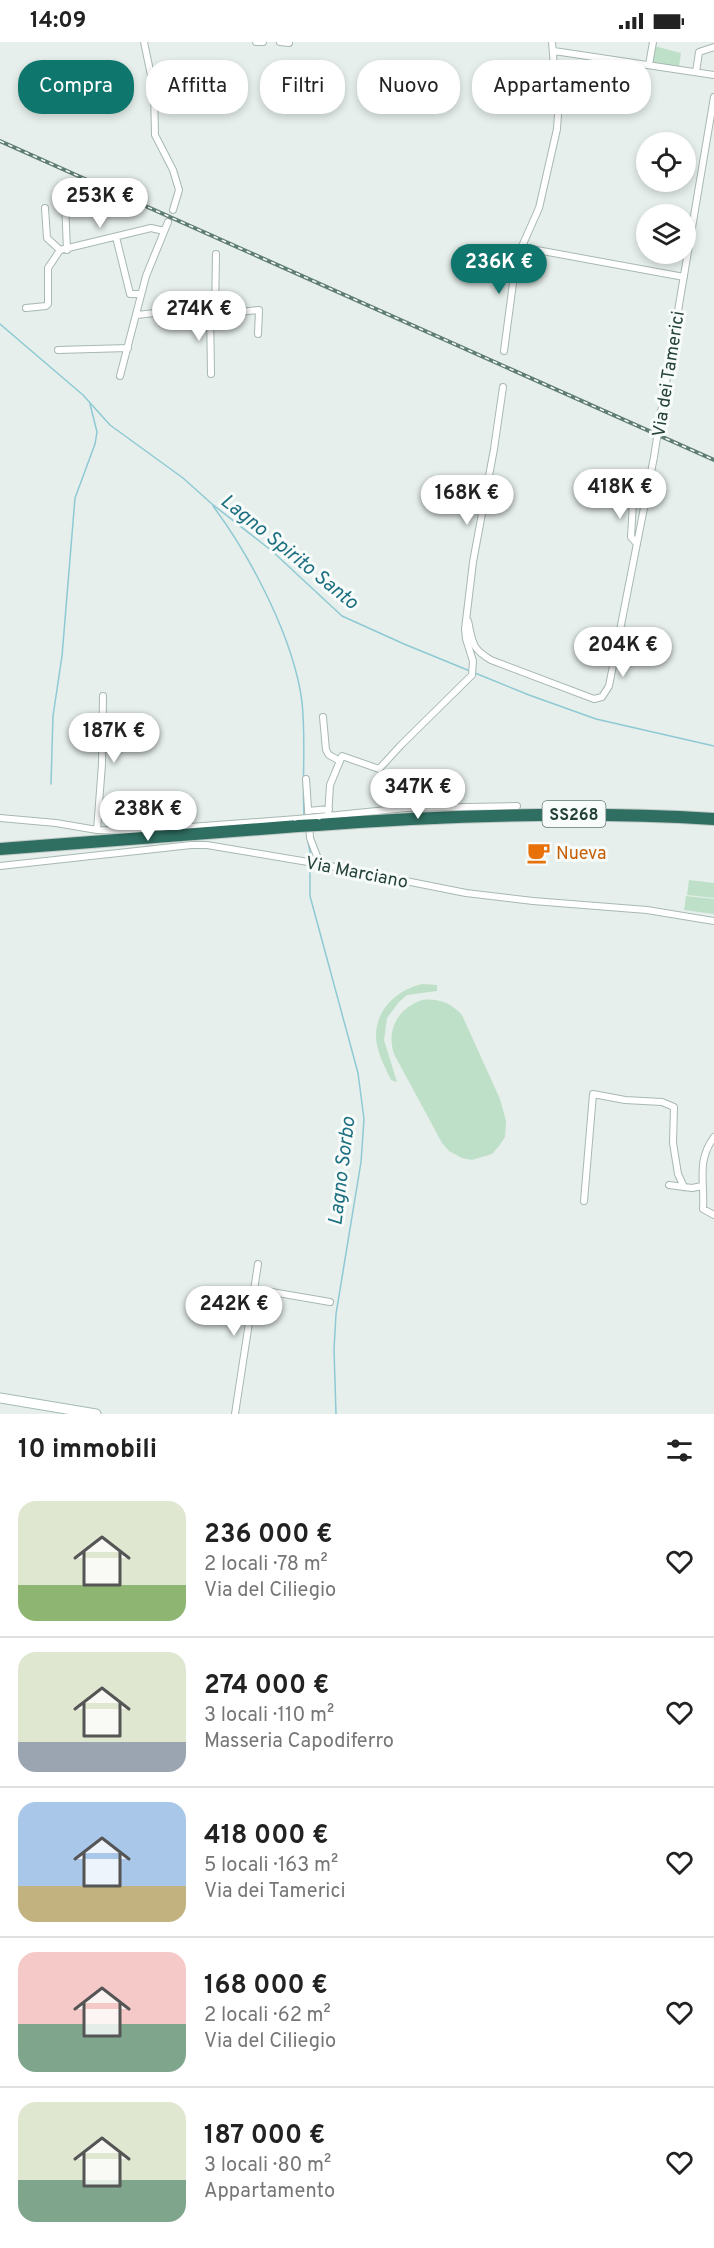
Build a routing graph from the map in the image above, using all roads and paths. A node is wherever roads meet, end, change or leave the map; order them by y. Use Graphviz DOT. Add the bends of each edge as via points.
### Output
graph roads {
  1 [pos="144,42"];
  2 [pos="256,42"];
  3 [pos="263,42"];
  4 [pos="280,42"];
  5 [pos="552,42"];
  6 [pos="654,42"];
  7 [pos="289,44"];
  8 [pos="714,47"];
  9 [pos="554,51"];
  10 [pos="615,60"];
  11 [pos="650,60"];
  12 [pos="651,65"];
  13 [pos="696,72"];
  14 [pos="714,75"];
  15 [pos="714,97"];
  16 [pos="65,202"];
  17 [pos="45,208"];
  18 [pos="173,210"];
  19 [pos="168,222"];
  20 [pos="164,231"];
  21 [pos="116,237"];
  22 [pos="523,244"];
  23 [pos="64,250"];
  24 [pos="216,254"];
  25 [pos="684,277"];
  26 [pos="141,294"];
  27 [pos="26,308"];
  28 [pos="212,311"];
  29 [pos="137,315"];
  30 [pos="258,334"];
  31 [pos="128,348"];
  32 [pos="58,350"];
  33 [pos="504,351"];
  34 [pos="211,374"];
  35 [pos="120,376"];
  36 [pos="503,387"];
  37 [pos="634,485"];
  38 [pos="637,544"];
  39 [pos="467,620"];
  40 [pos="103,696"];
  41 [pos="323,717"];
  42 [pos="340,761"];
  43 [pos="306,779"];
  44 [pos="517,806"];
  45 [pos="328,809"];
  46 [pos="308,811"];
  47 [pos="328,817"];
  48 [pos="0,818"];
  49 [pos="714,819"];
  50 [pos="317,821"];
  51 [pos="298,823"];
  52 [pos="97,830"];
  53 [pos="0,849"];
  54 [pos="320,864"];
  55 [pos="0,866"];
  56 [pos="714,921"];
  57 [pos="714,1137"];
  58 [pos="669,1185"];
  59 [pos="702,1186"];
  60 [pos="684,1187"];
  61 [pos="584,1201"];
  62 [pos="714,1215"];
  63 [pos="258,1264"];
  64 [pos="254,1289"];
  65 [pos="330,1302"];
  66 [pos="0,1398"];
  67 [pos="96,1414"];
  68 [pos="235,1414"];
  1 -- 18 [label="street" via="154,90 155,135 179,190"];
  2 -- 3 [label="street"];
  4 -- 7 [label="street"];
  5 -- 9 [label="street"];
  6 -- 11 [label="street"];
  8 -- 13 [label="street" via="699,52"];
  9 -- 10 [label="street"];
  9 -- 22 [label="street" via="557,129 539,208"];
  12 -- 13 [label="street"];
  13 -- 14 [label="street"];
  15 -- 25 [label="street, Via dei Tamerici"];
  16 -- 23 [label="street"];
  17 -- 23 [label="street" via="47,238"];
  19 -- 20 [label="street"];
  20 -- 21 [label="street" via="151,228"];
  20 -- 26 [label="street"];
  21 -- 23 [label="street"];
  21 -- 26 [label="street" via="130,294"];
  22 -- 25 [label="street" via="526,248"];
  22 -- 33 [label="street" via="515,268"];
  23 -- 27 [label="street" via="48,268 48,304"];
  24 -- 28 [label="street"];
  25 -- 38 [label="street, Via dei Tamerici, bridge"];
  26 -- 29 [label="street"];
  28 -- 29 [label="street"];
  28 -- 30 [label="street" via="218,314 259,310"];
  28 -- 34 [label="street"];
  29 -- 31 [label="street"];
  31 -- 32 [label="street"];
  31 -- 35 [label="street"];
  36 -- 39 [label="street"];
  37 -- 38 [label="street" via="631,537"];
  38 -- 39 [label="street, Via dei Tamerici" via="609,686 602,697 594,699 491,660 473,645"];
  39 -- 42 [label="street" via="470,679 379,769 344,756"];
  40 -- 52 [label="street"];
  41 -- 42 [label="street" via="326,750"];
  42 -- 45 [label="street" via="330,785"];
  43 -- 46 [label="street"];
  44 -- 47 [label="street" via="406,808"];
  45 -- 46 [label="street"];
  45 -- 47 [label="street"];
  46 -- 54 [label="street" via="310,838"];
  47 -- 50 [label="street"];
  48 -- 52 [label="street"];
  49 -- 50 [label="highway, SS268" via="544,814"];
  50 -- 51 [label="highway, SS268, bridge"];
  51 -- 52 [label="street"];
  51 -- 53 [label="highway, SS268"];
  54 -- 55 [label="street, Via Marciano" via="191,844"];
  54 -- 56 [label="street, Via Marciano" via="466,893 647,910"];
  57 -- 59 [label="street" via="703,1160"];
  58 -- 60 [label="street"];
  59 -- 60 [label="street"];
  59 -- 62 [label="street" via="703,1209"];
  60 -- 61 [label="street" via="673,1143 674,1107 662,1102 594,1094"];
  63 -- 64 [label="street"];
  64 -- 65 [label="street"];
  64 -- 68 [label="street"];
  66 -- 67 [label="main road"];
}
